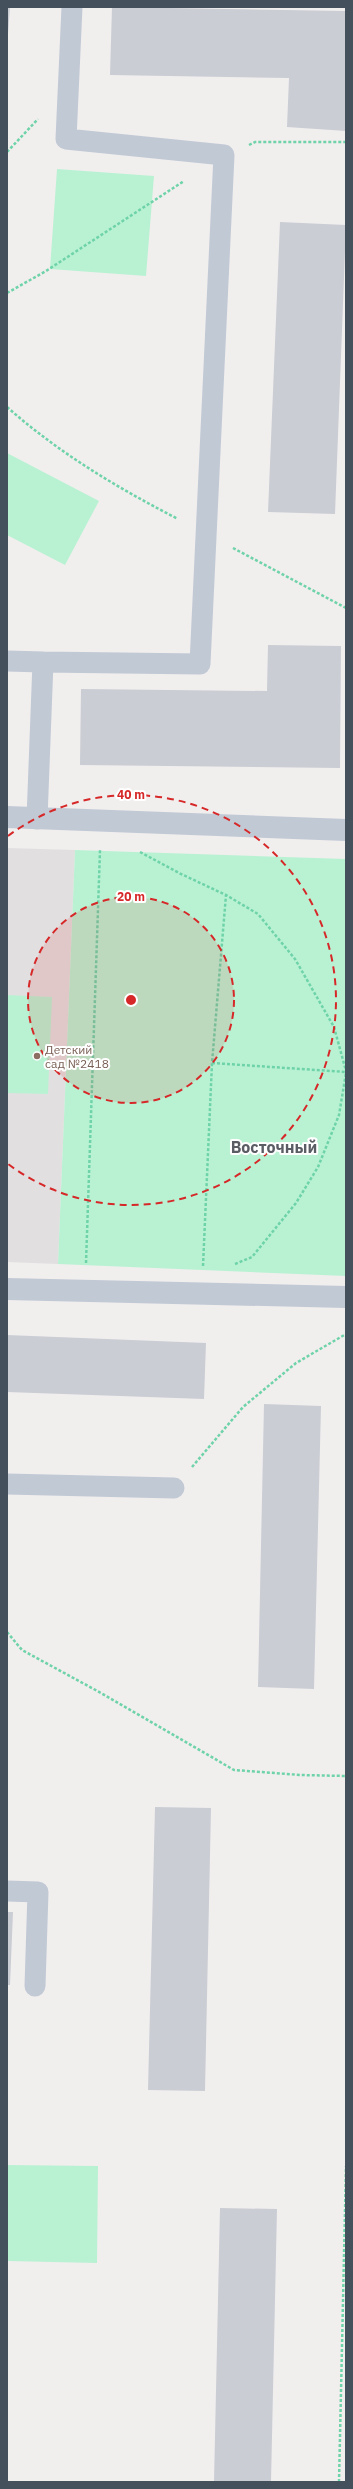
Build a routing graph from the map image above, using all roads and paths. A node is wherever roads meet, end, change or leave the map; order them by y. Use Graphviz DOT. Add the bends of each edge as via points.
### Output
graph roads {
  1 [pos="72,7"];
  2 [pos="346,142"];
  3 [pos="224,155"];
  4 [pos="186,179"];
  5 [pos="7,293"];
  6 [pos="7,407"];
  7 [pos="206,534"];
  8 [pos="346,608"];
  9 [pos="7,660"];
  10 [pos="43,662"];
  11 [pos="7,816"];
  12 [pos="37,818"];
  13 [pos="346,830"];
  14 [pos="101,842"];
  15 [pos="137,850"];
  16 [pos="226,895"];
  17 [pos="212,1063"];
  18 [pos="346,1072"];
  19 [pos="231,1266"];
  20 [pos="85,1267"];
  21 [pos="203,1270"];
  22 [pos="7,1289"];
  23 [pos="346,1297"];
  24 [pos="346,1334"];
  25 [pos="7,1484"];
  26 [pos="174,1488"];
  27 [pos="7,1632"];
  28 [pos="346,1776"];
  29 [pos="7,1891"];
  30 [pos="35,1986"];
  31 [pos="346,2166"];
  32 [pos="339,2482"];
  1 -- 3 [label="lane" via="66,139"];
  2 -- 3 [label="path" via="255,142"];
  3 -- 7 [label="lane"];
  4 -- 5 [label="path" via="46,271"];
  6 -- 7 [label="path" via="33,430 113,486"];
  7 -- 8 [label="path"];
  7 -- 10 [label="lane" via="200,664"];
  9 -- 10 [label="lane"];
  10 -- 12 [label="lane"];
  11 -- 12 [label="street"];
  12 -- 13 [label="street"];
  14 -- 20 [label="path"];
  15 -- 16 [label="path"];
  16 -- 17 [label="path"];
  16 -- 18 [label="path" via="258,914 295,959 334,1027"];
  17 -- 18 [label="path"];
  17 -- 21 [label="path"];
  18 -- 19 [label="path" via="339,1115 318,1167 296,1203 252,1257"];
  22 -- 23 [label="street"];
  24 -- 26 [label="path" via="296,1363 243,1406"];
  25 -- 26 [label="lane"];
  27 -- 28 [label="path" via="22,1650 234,1770"];
  29 -- 30 [label="lane" via="38,1892"];
  31 -- 32 [label="path"];
}
